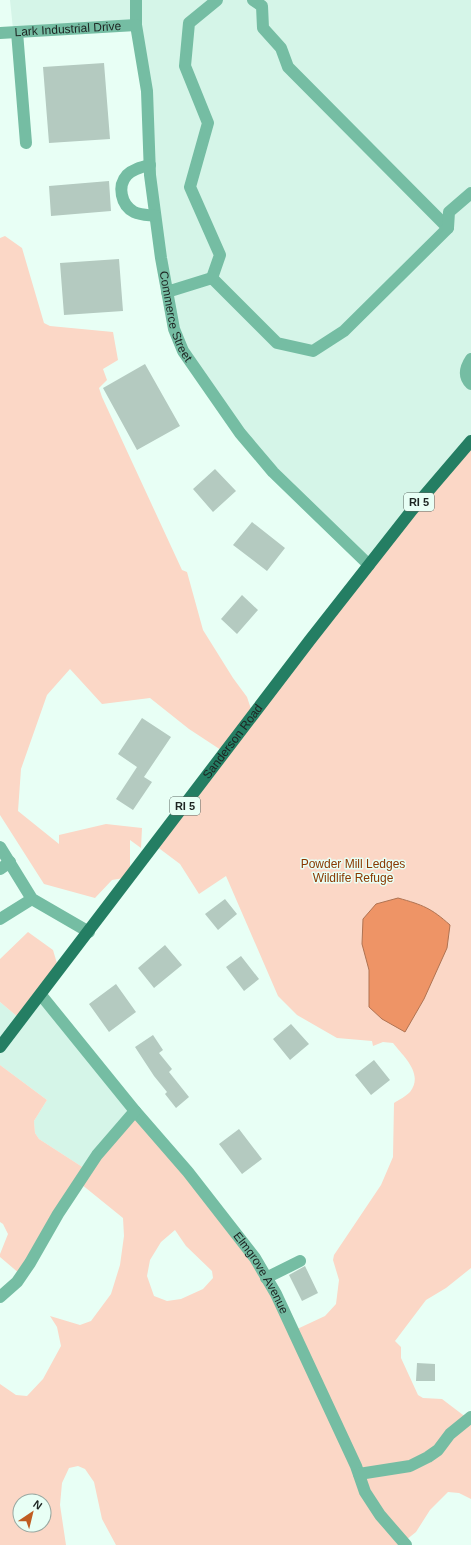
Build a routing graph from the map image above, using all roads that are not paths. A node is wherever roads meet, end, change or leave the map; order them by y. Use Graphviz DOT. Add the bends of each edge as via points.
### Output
graph roads {
  1 [pos="136,0"];
  2 [pos="217,0"];
  3 [pos="253,0"];
  4 [pos="136,25"];
  5 [pos="17,32"];
  6 [pos="0,33"];
  7 [pos="26,143"];
  8 [pos="150,165"];
  9 [pos="471,193"];
  10 [pos="156,216"];
  11 [pos="448,228"];
  12 [pos="212,278"];
  13 [pos="167,292"];
  14 [pos="471,359"];
  15 [pos="471,384"];
  16 [pos="471,441"];
  17 [pos="369,565"];
  18 [pos="0,847"];
  19 [pos="5,866"];
  20 [pos="32,899"];
  21 [pos="0,919"];
  22 [pos="89,932"];
  23 [pos="41,995"];
  24 [pos="0,1047"];
  25 [pos="135,1111"];
  26 [pos="300,1260"];
  27 [pos="266,1278"];
  28 [pos="0,1297"];
  29 [pos="471,1417"];
  30 [pos="359,1474"];
  31 [pos="406,1545"];
  1 -- 4 [label="street, Commerce Street"];
  2 -- 12 [label="street" via="189,23 185,66 208,123 190,187 220,255"];
  3 -- 11 [label="street" via="262,6 263,28 281,48 288,67"];
  4 -- 5 [label="street, Lark Industrial Drive"];
  4 -- 8 [label="street, Commerce Street" via="147,91"];
  5 -- 6 [label="street, Lark Industrial Drive"];
  5 -- 7 [label="street"];
  8 -- 10 [label="street, Commerce Street"];
  8 -- 10 [label="street" via="127,175 121,195 124,204 133,211"];
  9 -- 11 [label="street" via="449,212"];
  10 -- 13 [label="street, Commerce Street"];
  11 -- 12 [label="street" via="344,331 313,351 277,342"];
  12 -- 13 [label="street"];
  13 -- 17 [label="street, Commerce Street" via="174,330 183,351 240,433 273,472"];
  14 -- 15 [label="street" via="465,370 466,380"];
  16 -- 17 [label="main road, Sanderson Road / RI 5"];
  17 -- 22 [label="main road, Sanderson Road / RI 5"];
  18 -- 19 [label="street"];
  19 -- 20 [label="street"];
  20 -- 21 [label="street"];
  20 -- 22 [label="street"];
  22 -- 23 [label="main road, Sanderson Road / RI 5"];
  23 -- 24 [label="main road, Sanderson Road / RI 5"];
  23 -- 25 [label="street, Elmgrove Avenue"];
  25 -- 27 [label="street, Elmgrove Avenue" via="233,1228"];
  25 -- 28 [label="street" via="98,1155 58,1214 21,1276"];
  26 -- 27 [label="street"];
  27 -- 30 [label="street, Elmgrove Avenue" via="276,1294"];
  29 -- 30 [label="street" via="428,1457 410,1466"];
  30 -- 31 [label="street, Elmgrove Avenue" via="365,1492 380,1516"];
}
